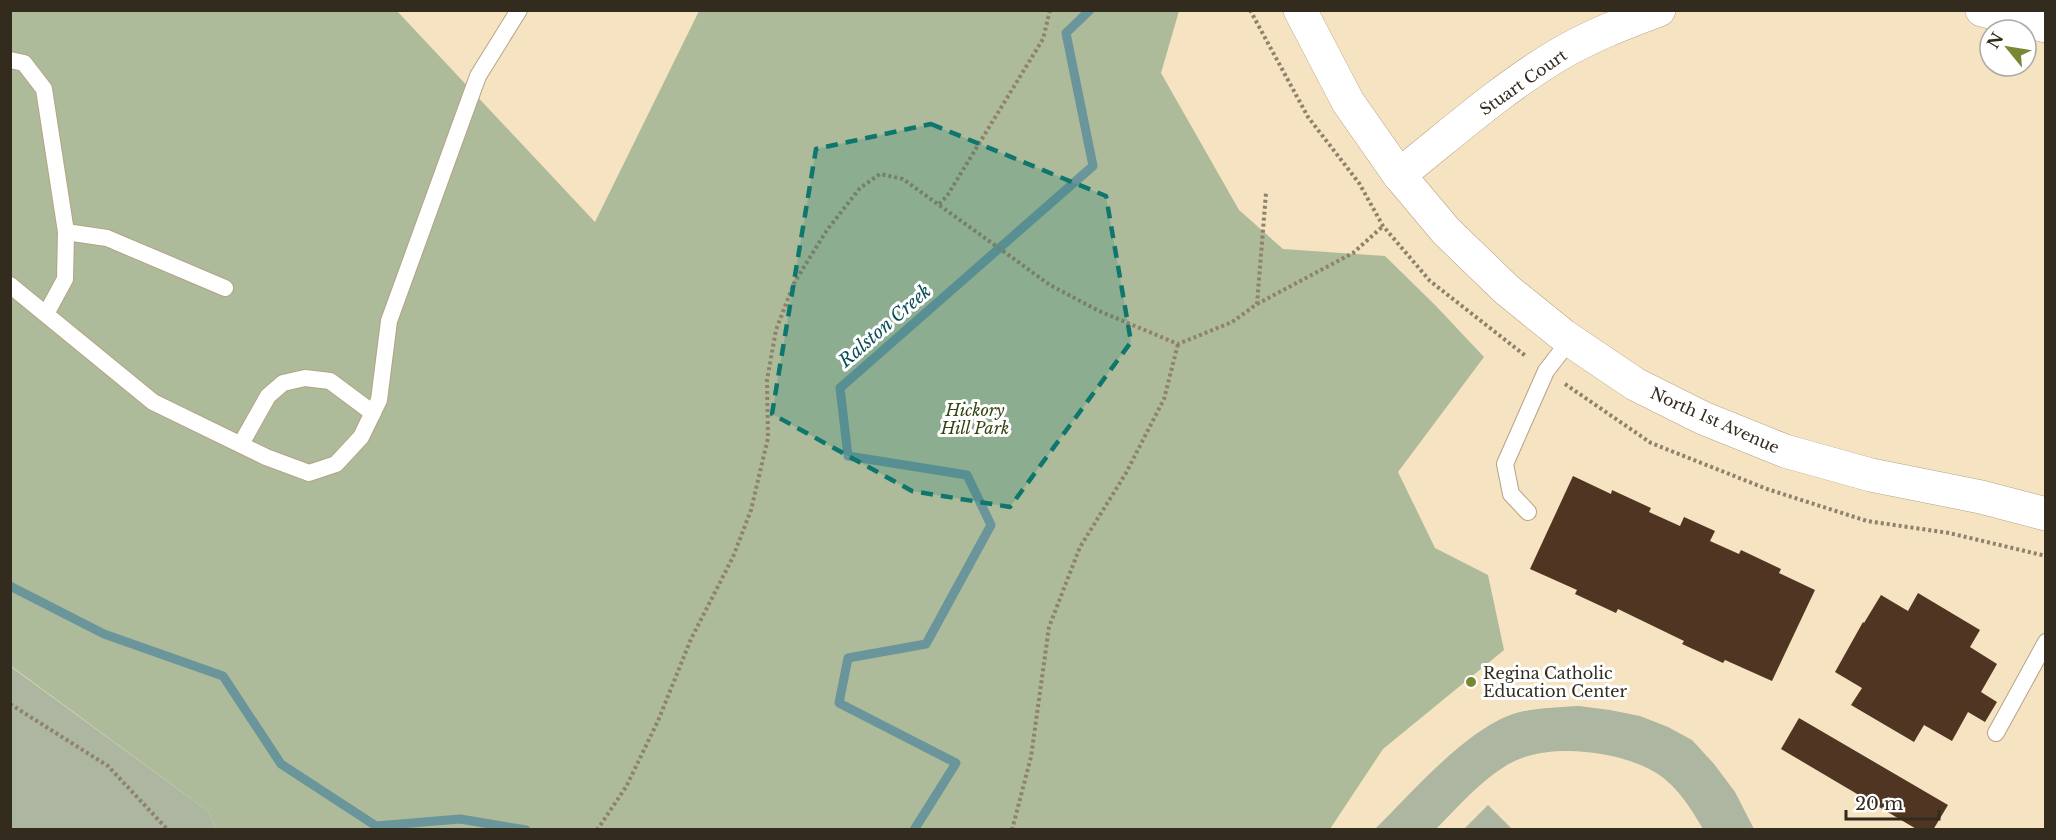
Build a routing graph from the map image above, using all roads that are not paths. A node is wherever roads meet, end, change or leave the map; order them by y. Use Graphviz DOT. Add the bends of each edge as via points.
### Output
graph roads {
  1 [pos="519,10"];
  2 [pos="1300,10"];
  3 [pos="1659,10"];
  4 [pos="1982,10"];
  5 [pos="2046,26"];
  6 [pos="10,60"];
  7 [pos="1399,175"];
  8 [pos="66,232"];
  9 [pos="10,285"];
  10 [pos="225,288"];
  11 [pos="46,314"];
  12 [pos="1570,340"];
  13 [pos="372,413"];
  14 [pos="241,444"];
  15 [pos="1528,512"];
  16 [pos="2046,514"];
  17 [pos="2046,642"];
  18 [pos="1996,733"];
  1 -- 13 [label="lane" via="478,76 389,321 379,400"];
  2 -- 7 [label="main road, North 1st Avenue" via="1348,102"];
  3 -- 7 [label="main road, Stuart Court" via="1605,30 1514,83"];
  4 -- 5 [label="main road"];
  6 -- 8 [label="lane" via="24,63 44,89"];
  7 -- 12 [label="main road, North 1st Avenue" via="1446,231 1499,283"];
  8 -- 10 [label="lane" via="108,238"];
  8 -- 11 [label="lane" via="65,279"];
  9 -- 11 [label="lane"];
  11 -- 14 [label="lane" via="153,402"];
  12 -- 15 [label="lane" via="1546,372 1505,464 1511,494"];
  12 -- 16 [label="main road, North 1st Avenue" via="1635,384 1702,418 1785,450 1871,475"];
  13 -- 14 [label="lane" via="361,437 336,464 309,473"];
  13 -- 14 [label="lane" via="330,381 305,378 283,384 268,396"];
  17 -- 18 [label="lane"];
}
